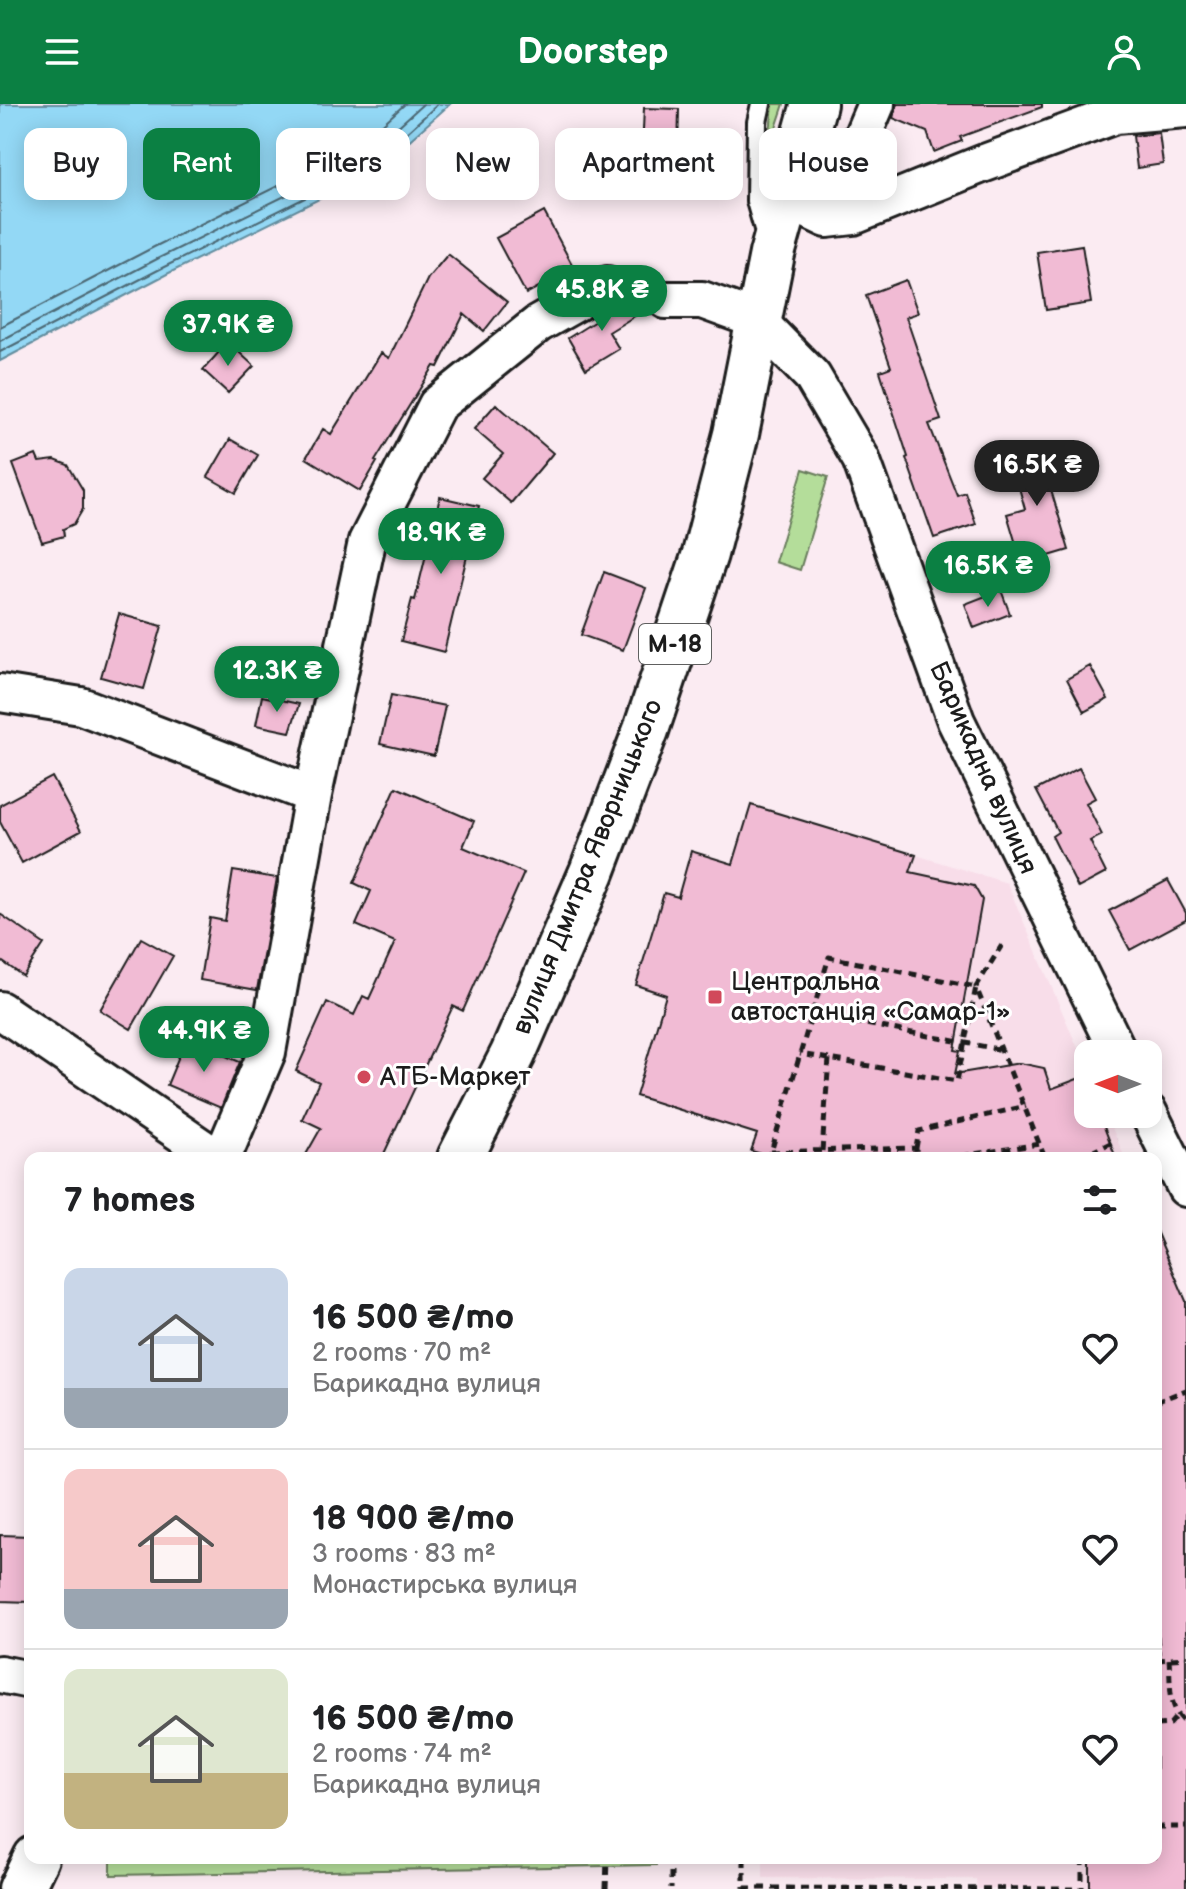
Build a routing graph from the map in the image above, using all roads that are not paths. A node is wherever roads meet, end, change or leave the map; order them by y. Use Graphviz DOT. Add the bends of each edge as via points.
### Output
graph roads {
  1 [pos="761,104"];
  2 [pos="814,104"];
  3 [pos="876,104"];
  4 [pos="1186,109"];
  5 [pos="807,128"];
  6 [pos="785,200"];
  7 [pos="787,200"];
  8 [pos="827,219"];
  9 [pos="772,254"];
  10 [pos="607,285"];
  11 [pos="666,300"];
  12 [pos="757,320"];
  13 [pos="0,693"];
  14 [pos="313,795"];
  15 [pos="0,1010"];
  16 [pos="1112,1040"];
  17 [pos="1156,1128"];
  18 [pos="210,1152"];
  19 [pos="222,1152"];
  20 [pos="469,1152"];
  21 [pos="1186,1188"];
  22 [pos="0,1674"];
  23 [pos="24,1679"];
  24 [pos="33,1864"];
  25 [pos="21,1889"];
  1 -- 9 [label="lane" via="756,201"];
  2 -- 5 [label="highway, вулиця Дмитра Яворницького / М-18"];
  3 -- 8 [label="street"];
  4 -- 8 [label="street" via="1115,115 853,216"];
  6 -- 9 [label="highway, вулиця Дмитра Яворницького / М-18"];
  7 -- 8 [label="street"];
  9 -- 12 [label="highway, вулиця Дмитра Яворницького / М-18"];
  10 -- 14 [label="street" via="538,324 437,405 367,542"];
  11 -- 12 [label="street" via="702,300"];
  12 -- 16 [label="street, Барикадна вулиця" via="812,376 861,459 956,721"];
  12 -- 20 [label="highway, вулиця Дмитра Яворницького / М-18" via="736,434 705,554 646,730 592,872"];
  13 -- 14 [label="street" via="81,706"];
  14 -- 19 [label="street" via="267,1052"];
  15 -- 18 [label="street"];
  17 -- 21 [label="street"];
  22 -- 23 [label="street"];
  24 -- 25 [label="highway"];
}
